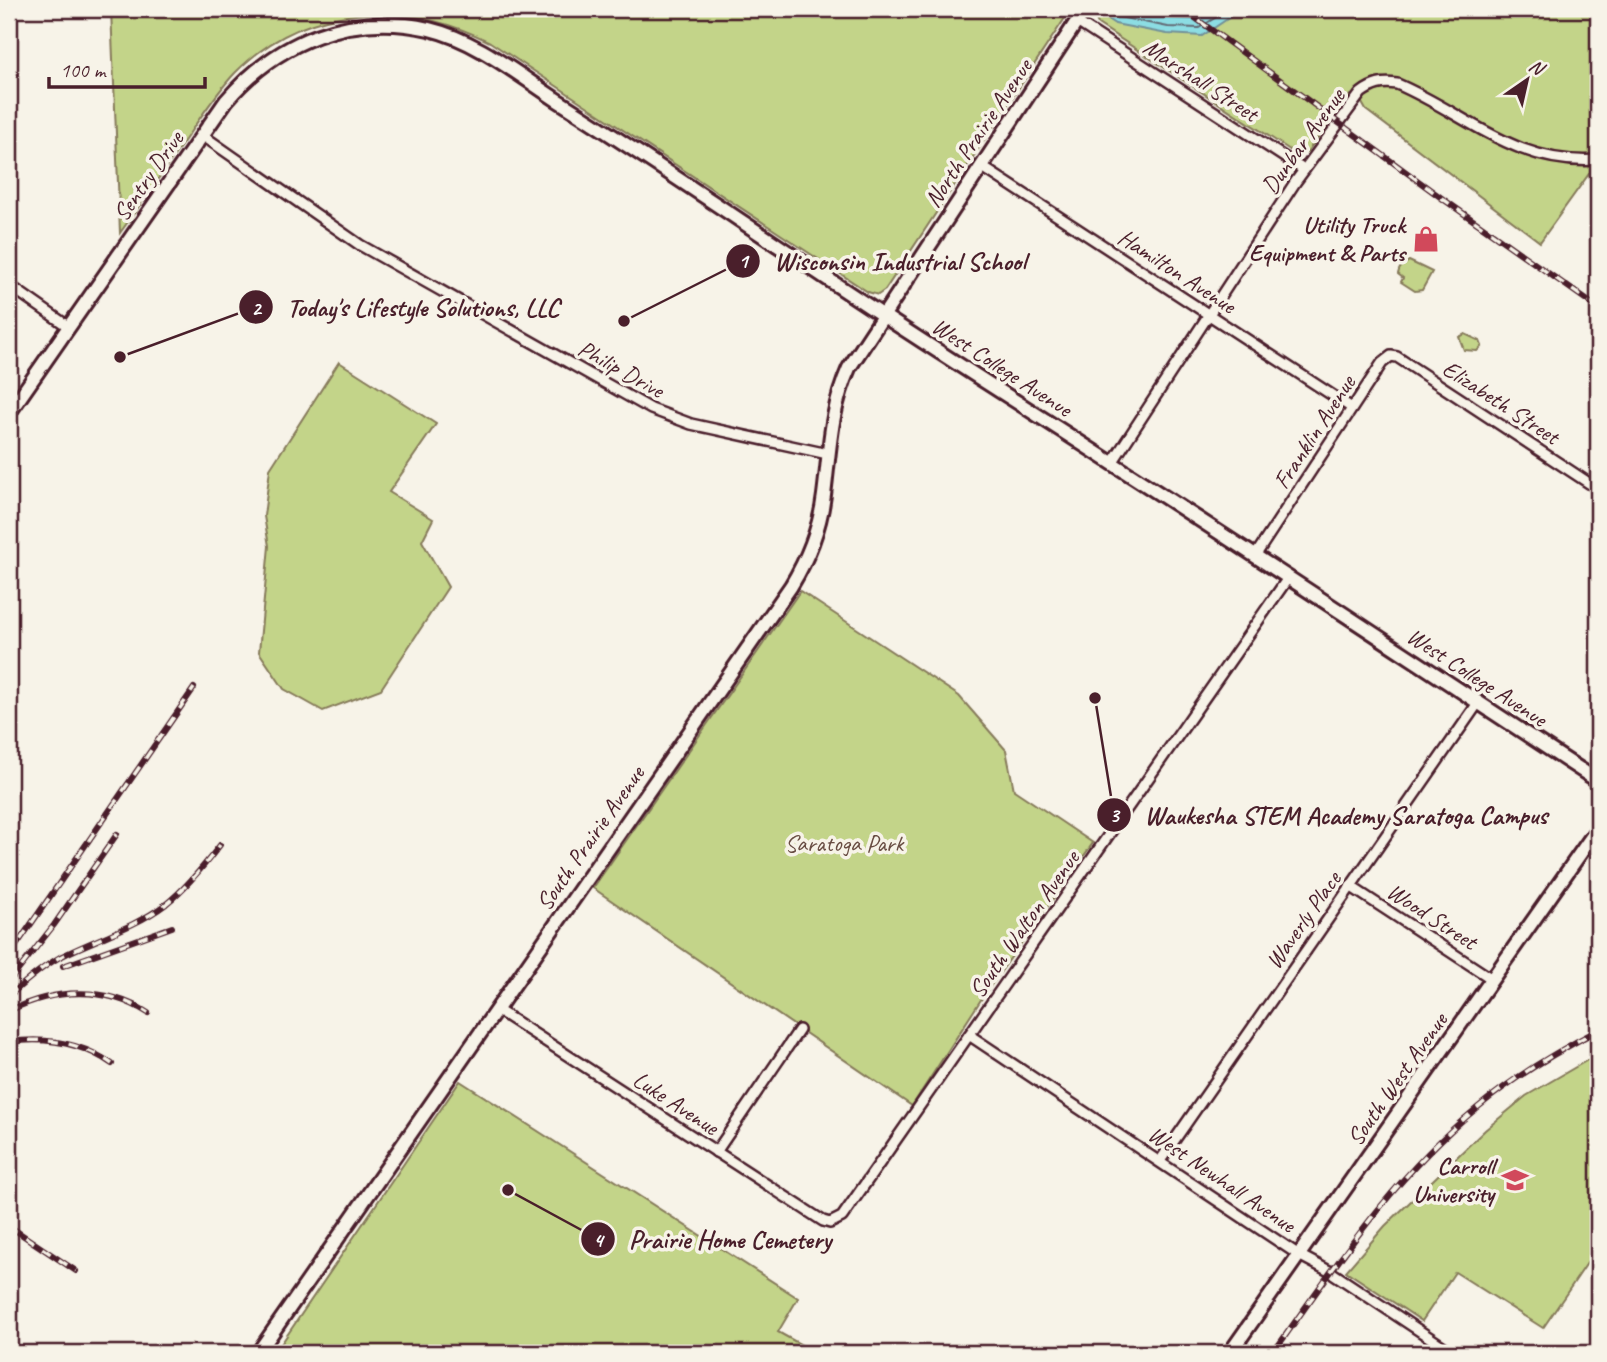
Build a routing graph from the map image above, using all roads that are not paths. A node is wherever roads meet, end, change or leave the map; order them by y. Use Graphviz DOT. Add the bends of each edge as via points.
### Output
graph roads {
  1 [pos="1085,9"];
  2 [pos="1077,22"];
  3 [pos="369,24"];
  4 [pos="202,135"];
  5 [pos="1598,160"];
  6 [pos="981,166"];
  7 [pos="1304,170"];
  8 [pos="9,285"];
  9 [pos="881,315"];
  10 [pos="1209,315"];
  11 [pos="69,327"];
  12 [pos="1417,370"];
  13 [pos="1352,408"];
  14 [pos="9,413"];
  15 [pos="828,454"];
  16 [pos="1112,463"];
  17 [pos="1598,489"];
  18 [pos="1255,556"];
  19 [pos="1288,578"];
  20 [pos="1478,703"];
  21 [pos="1598,781"];
  22 [pos="1598,828"];
  23 [pos="1350,886"];
  24 [pos="1492,979"];
  25 [pos="496,1009"];
  26 [pos="799,1030"];
  27 [pos="970,1035"];
  28 [pos="716,1152"];
  29 [pos="1160,1161"];
  30 [pos="837,1221"];
  31 [pos="1299,1255"];
  32 [pos="258,1353"];
  33 [pos="1230,1353"];
  34 [pos="1453,1353"];
  1 -- 2 [label="street, North Prairie Avenue"];
  2 -- 6 [label="street, North Prairie Avenue"];
  2 -- 7 [label="street, Marshall Street"];
  3 -- 4 [label="street, Sentry Drive" via="317,35 289,47 235,91"];
  3 -- 9 [label="street, West College Avenue" via="428,29 474,46"];
  4 -- 11 [label="street, Sentry Drive"];
  4 -- 15 [label="street, Philip Drive" via="360,245 651,409 691,424"];
  5 -- 7 [label="street, Dunbar Avenue" via="1570,160 1519,148 1407,88 1388,83 1361,93"];
  6 -- 9 [label="street, North Prairie Avenue"];
  6 -- 10 [label="street, Hamilton Avenue"];
  7 -- 10 [label="street, Dunbar Avenue"];
  8 -- 11 [label="street"];
  9 -- 15 [label="street, South Prairie Avenue" via="841,387"];
  9 -- 16 [label="street, West College Avenue"];
  10 -- 13 [label="street, Hamilton Avenue"];
  10 -- 16 [label="street, Dunbar Avenue"];
  11 -- 14 [label="street, Sentry Drive"];
  12 -- 13 [label="street, Franklin Avenue" via="1397,356 1388,357"];
  12 -- 17 [label="street, Elizabeth Street"];
  13 -- 18 [label="street, Franklin Avenue"];
  15 -- 25 [label="street, South Prairie Avenue" via="818,525 798,573"];
  16 -- 18 [label="street, West College Avenue"];
  18 -- 19 [label="street, West College Avenue"];
  19 -- 20 [label="street, West College Avenue"];
  19 -- 27 [label="street, South Walton Avenue"];
  20 -- 21 [label="street, West College Avenue"];
  20 -- 23 [label="street, Waverly Place"];
  22 -- 24 [label="street, South West Avenue"];
  23 -- 24 [label="street, Wood Street"];
  23 -- 29 [label="street, Waverly Place"];
  24 -- 31 [label="street, South West Avenue"];
  25 -- 28 [label="street, Luke Avenue"];
  25 -- 32 [label="street, South Prairie Avenue"];
  26 -- 28 [label="street"];
  27 -- 29 [label="street, West Newhall Avenue"];
  27 -- 30 [label="street, South Walton Avenue"];
  28 -- 30 [label="street, Luke Avenue" via="823,1221"];
  29 -- 31 [label="street, West Newhall Avenue"];
  31 -- 33 [label="street, South West Avenue"];
  31 -- 34 [label="street, West Newhall Avenue"];
}
